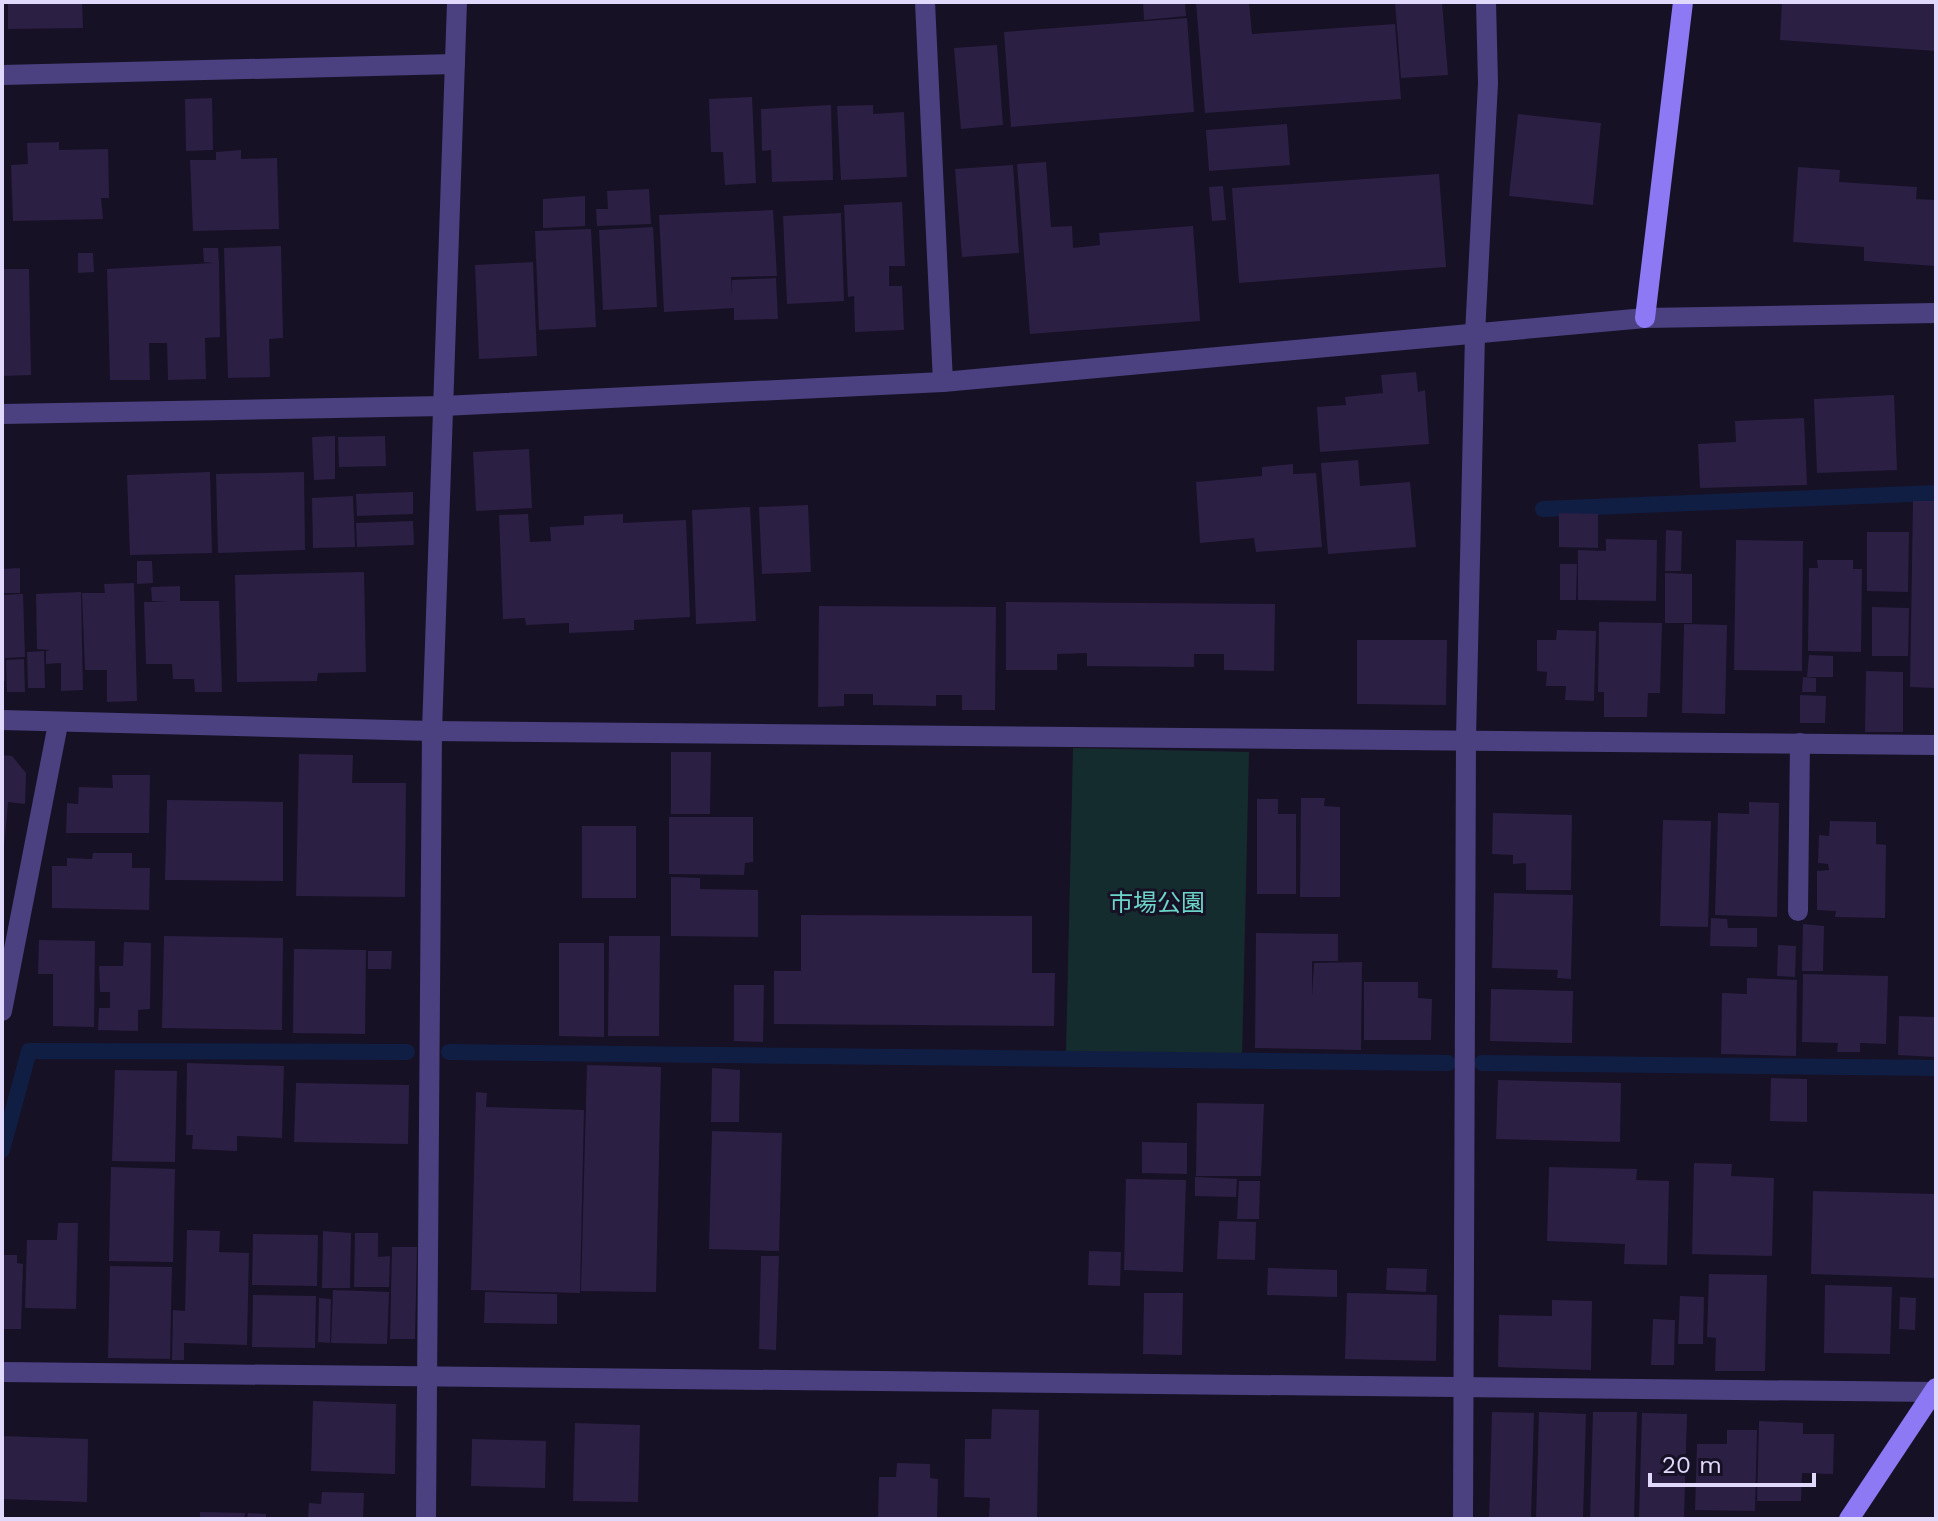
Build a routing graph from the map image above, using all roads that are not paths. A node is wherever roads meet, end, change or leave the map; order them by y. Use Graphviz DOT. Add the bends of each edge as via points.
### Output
graph roads {
  1 [pos="457,2"];
  2 [pos="925,2"];
  3 [pos="1486,2"];
  4 [pos="1683,2"];
  5 [pos="455,64"];
  6 [pos="2,75"];
  7 [pos="1936,313"];
  8 [pos="1645,318"];
  9 [pos="1475,334"];
  10 [pos="943,382"];
  11 [pos="443,406"];
  12 [pos="2,414"];
  13 [pos="2,720"];
  14 [pos="58,724"];
  15 [pos="432,731"];
  16 [pos="1466,739"];
  17 [pos="1800,743"];
  18 [pos="1936,745"];
  19 [pos="1798,911"];
  20 [pos="2,1011"];
  21 [pos="2,1372"];
  22 [pos="425,1377"];
  23 [pos="1463,1388"];
  24 [pos="1935,1391"];
  25 [pos="426,1519"];
  26 [pos="1463,1519"];
  27 [pos="1849,1519"];
  1 -- 5 [label="street"];
  2 -- 10 [label="street"];
  3 -- 9 [label="street" via="1488,83"];
  4 -- 8 [label="street"];
  5 -- 6 [label="street"];
  5 -- 11 [label="street"];
  7 -- 8 [label="street"];
  8 -- 9 [label="street"];
  9 -- 10 [label="street"];
  9 -- 16 [label="street"];
  10 -- 11 [label="street"];
  11 -- 12 [label="street"];
  11 -- 15 [label="street"];
  13 -- 14 [label="street"];
  14 -- 15 [label="street"];
  14 -- 20 [label="street"];
  15 -- 16 [label="street"];
  15 -- 22 [label="street"];
  16 -- 17 [label="street"];
  16 -- 23 [label="street"];
  17 -- 18 [label="street"];
  17 -- 19 [label="street"];
  21 -- 22 [label="street"];
  22 -- 23 [label="street"];
  22 -- 25 [label="street"];
  23 -- 24 [label="street"];
  23 -- 26 [label="street"];
  24 -- 27 [label="street"];
}
